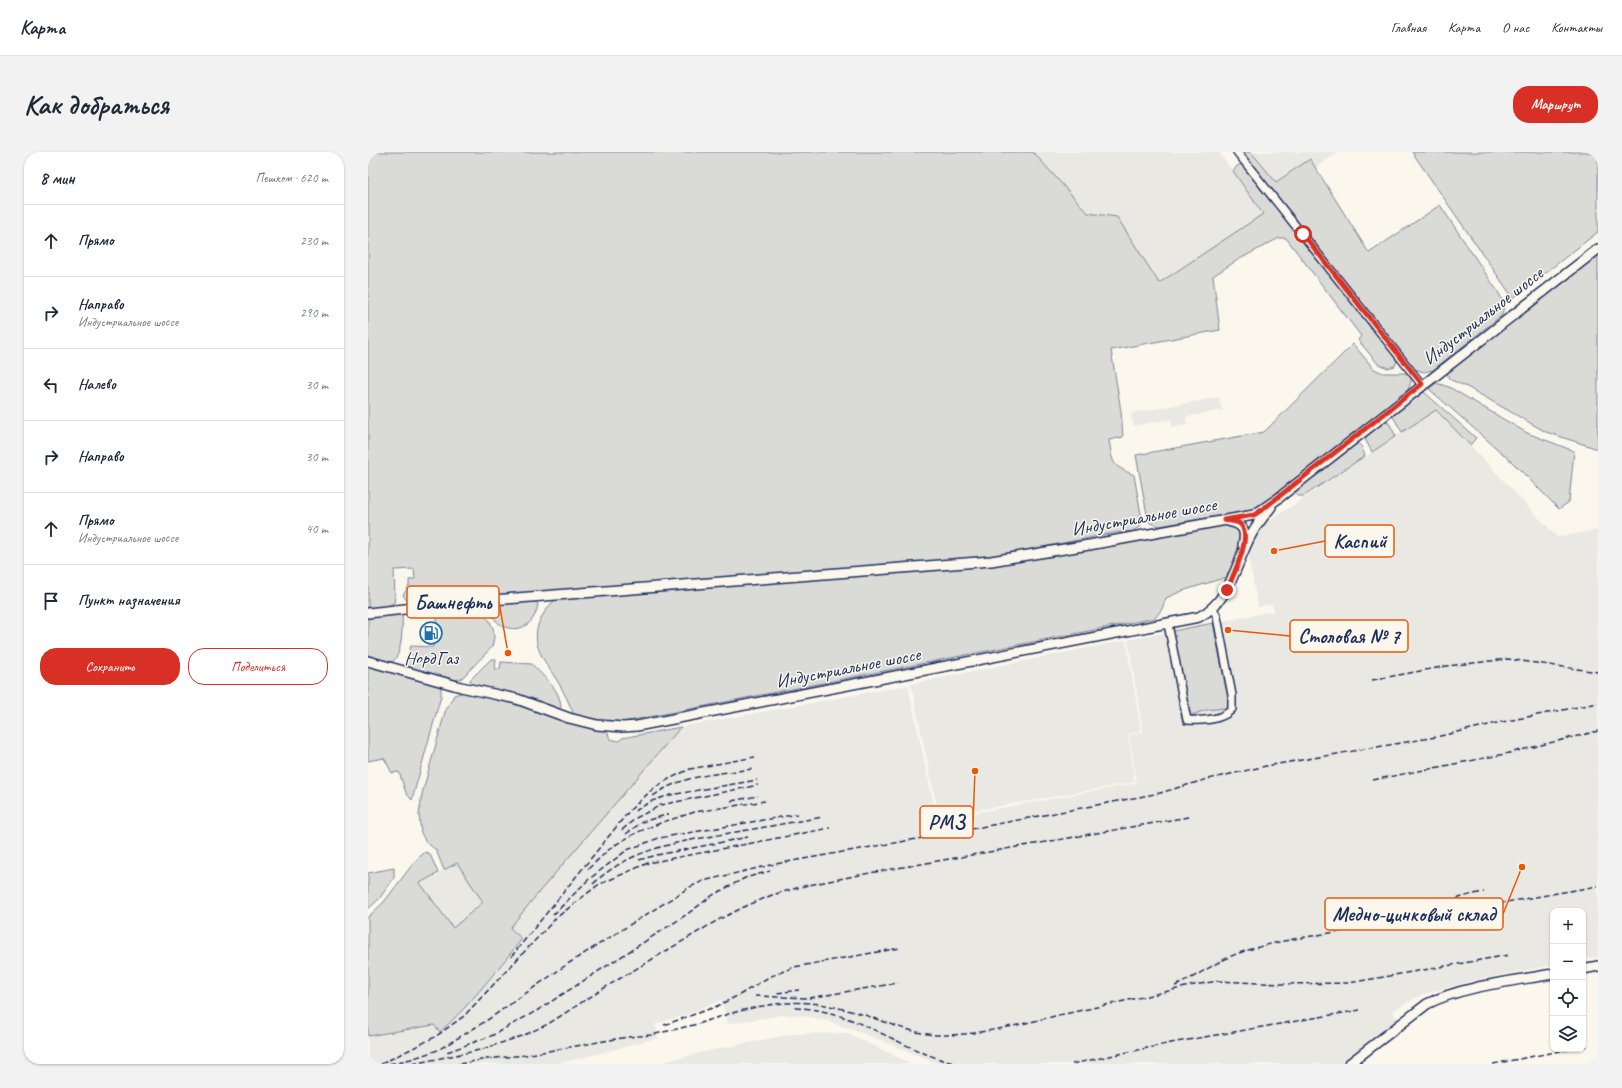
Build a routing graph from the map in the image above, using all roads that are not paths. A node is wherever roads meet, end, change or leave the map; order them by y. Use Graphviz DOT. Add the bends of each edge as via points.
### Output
graph roads {
  1 [pos="1237,152"];
  2 [pos="1598,249"];
  3 [pos="1422,384"];
  4 [pos="1276,500"];
  5 [pos="1224,520"];
  6 [pos="1240,558"];
  7 [pos="1213,608"];
  8 [pos="368,613"];
  9 [pos="1168,624"];
  10 [pos="368,661"];
  11 [pos="1598,966"];
  12 [pos="1586,968"];
  13 [pos="1550,975"];
  14 [pos="1349,1064"];
  1 -- 3 [label="street"];
  2 -- 3 [label="main road, Индустриальное шоссе"];
  3 -- 4 [label="main road, Индустриальное шоссе"];
  4 -- 5 [label="main road, Индустриальное шоссе" via="1254,515"];
  4 -- 6 [label="main road, Индустриальное шоссе" via="1252,532"];
  5 -- 6 [label="main road" via="1238,523 1245,533"];
  5 -- 8 [label="main road, Индустриальное шоссе" via="992,561 453,603"];
  6 -- 7 [label="main road, Индустриальное шоссе" via="1227,590"];
  7 -- 9 [label="main road, Индустриальное шоссе" via="1199,617"];
  7 -- 9 [label="street" via="1232,696 1232,710 1226,716 1187,720"];
  9 -- 10 [label="main road, Индустриальное шоссе" via="623,727 597,725 569,718 517,699 461,687"];
  11 -- 12 [label="main road"];
  13 -- 14 [label="main road" via="1460,991 1441,997 1427,1004"];
}
